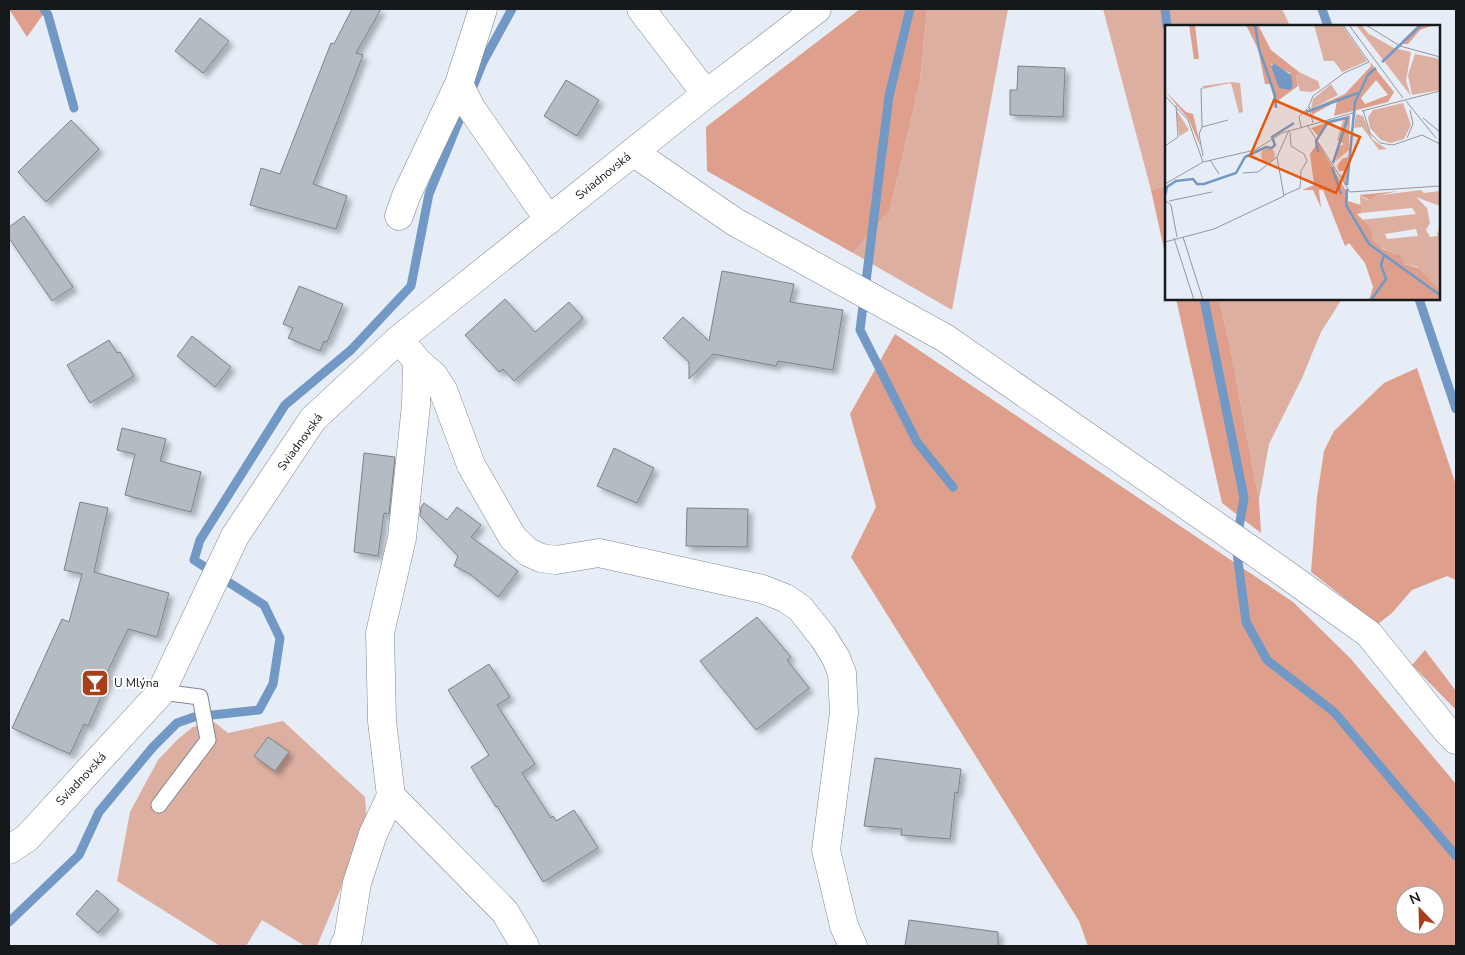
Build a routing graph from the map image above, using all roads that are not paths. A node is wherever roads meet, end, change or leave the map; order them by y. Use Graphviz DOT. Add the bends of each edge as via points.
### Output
graph roads {
  1 [pos="483,9"];
  2 [pos="640,9"];
  3 [pos="817,9"];
  4 [pos="706,94"];
  5 [pos="464,95"];
  6 [pos="633,152"];
  7 [pos="399,216"];
  8 [pos="549,220"];
  9 [pos="398,340"];
  10 [pos="418,361"];
  11 [pos="161,692"];
  12 [pos="1456,740"];
  13 [pos="391,796"];
  14 [pos="159,805"];
  15 [pos="9,850"];
  16 [pos="344,946"];
  17 [pos="524,946"];
  18 [pos="853,946"];
  1 -- 5 [label="street"];
  2 -- 4 [label="street"];
  3 -- 4 [label="street, Sviadnovská"];
  4 -- 6 [label="street, Sviadnovská"];
  5 -- 7 [label="street" via="406,196"];
  5 -- 8 [label="street"];
  6 -- 8 [label="street, Sviadnovská"];
  6 -- 12 [label="street" via="735,222 945,338 1280,570 1369,634"];
  8 -- 9 [label="street, Sviadnovská"];
  9 -- 10 [label="street"];
  9 -- 11 [label="street, Sviadnovská" via="313,420 235,536"];
  10 -- 13 [label="street" via="402,538 380,633 382,721"];
  10 -- 18 [label="street" via="443,390 471,465 513,538 528,552 556,560 598,553 762,589 800,608 823,637 842,673 844,713 826,850 844,926"];
  11 -- 14 [label="lane" via="200,697 208,740"];
  11 -- 15 [label="street, Sviadnovská" via="26,838"];
  13 -- 16 [label="street" via="373,834 357,883 348,939"];
  13 -- 17 [label="street" via="505,912"];
}
